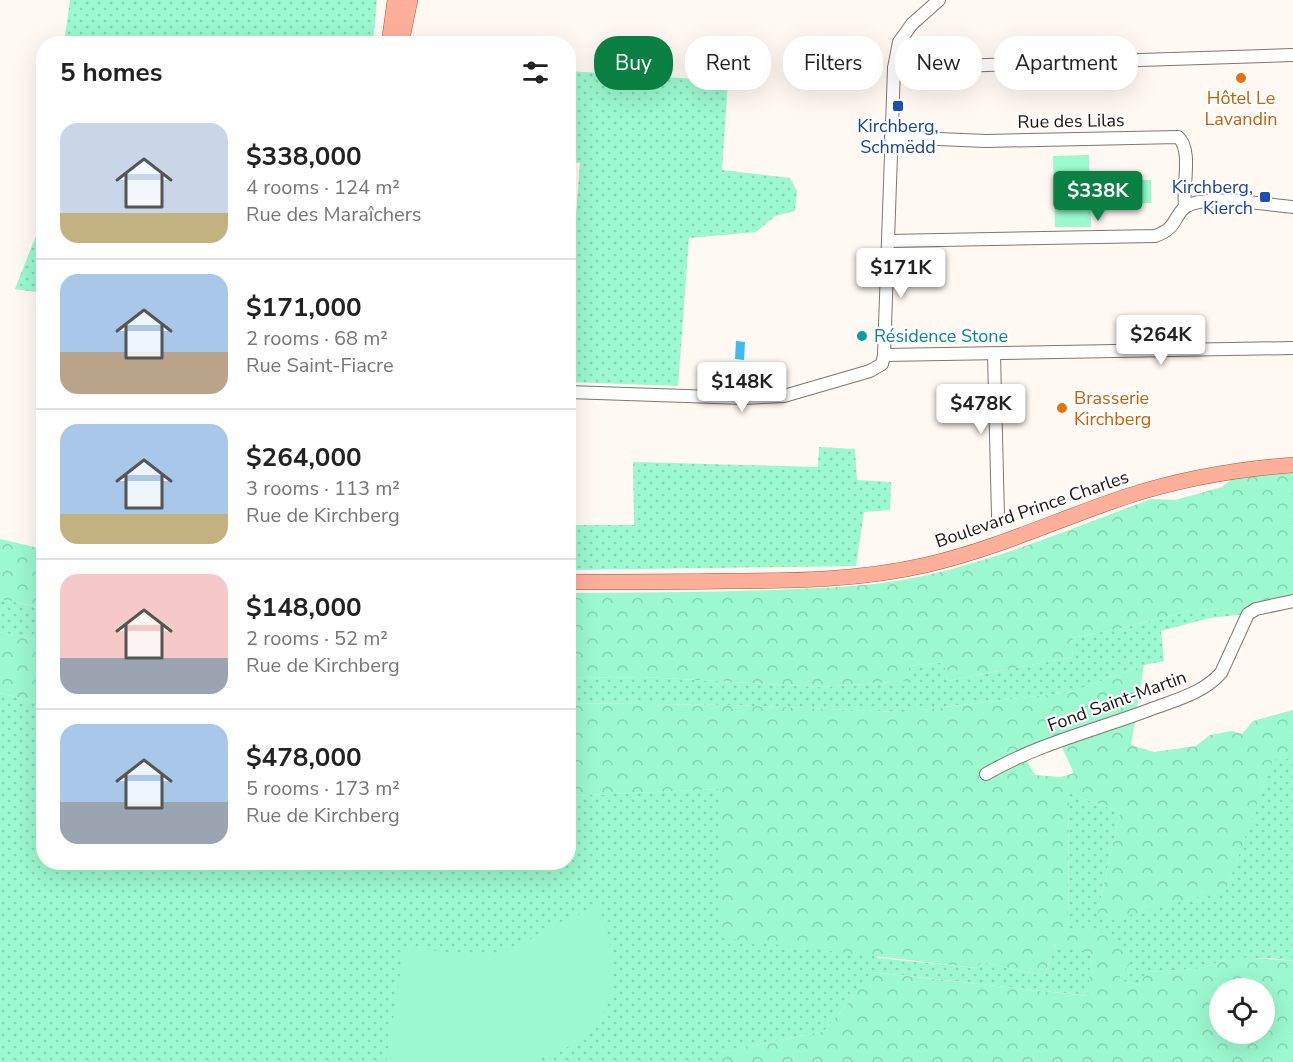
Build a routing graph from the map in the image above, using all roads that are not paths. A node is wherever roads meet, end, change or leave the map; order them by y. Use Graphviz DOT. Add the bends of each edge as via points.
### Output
graph roads {
  1 [pos="395,0"];
  2 [pos="410,0"];
  3 [pos="939,0"];
  4 [pos="390,36"];
  5 [pos="403,36"];
  6 [pos="1293,55"];
  7 [pos="894,68"];
  8 [pos="891,137"];
  9 [pos="1185,206"];
  10 [pos="1293,207"];
  11 [pos="888,241"];
  12 [pos="1293,348"];
  13 [pos="994,354"];
  14 [pos="884,355"];
  15 [pos="576,392"];
  16 [pos="1292,464"];
  17 [pos="998,516"];
  18 [pos="576,582"];
  19 [pos="1293,601"];
  20 [pos="986,774"];
  1 -- 4 [label="main road"];
  2 -- 5 [label="main road"];
  3 -- 7 [label="street" via="912,24 900,42"];
  6 -- 7 [label="street"];
  7 -- 8 [label="street"];
  8 -- 9 [label="street, Rue des Lilas" via="986,141 1178,137 1187,151"];
  8 -- 11 [label="street"];
  9 -- 10 [label="street" via="1204,200"];
  9 -- 11 [label="street" via="1173,225 1155,236"];
  11 -- 14 [label="street"];
  12 -- 13 [label="street"];
  13 -- 14 [label="street"];
  13 -- 17 [label="street"];
  14 -- 15 [label="street" via="882,364 870,371 784,396"];
  16 -- 18 [label="main road, Boulevard Prince Charles" via="1238,470 1129,495 977,551 882,573 808,581"];
  19 -- 20 [label="street, Fond Saint-Martin" via="1248,614 1221,673 1195,693 1032,752"];
}
